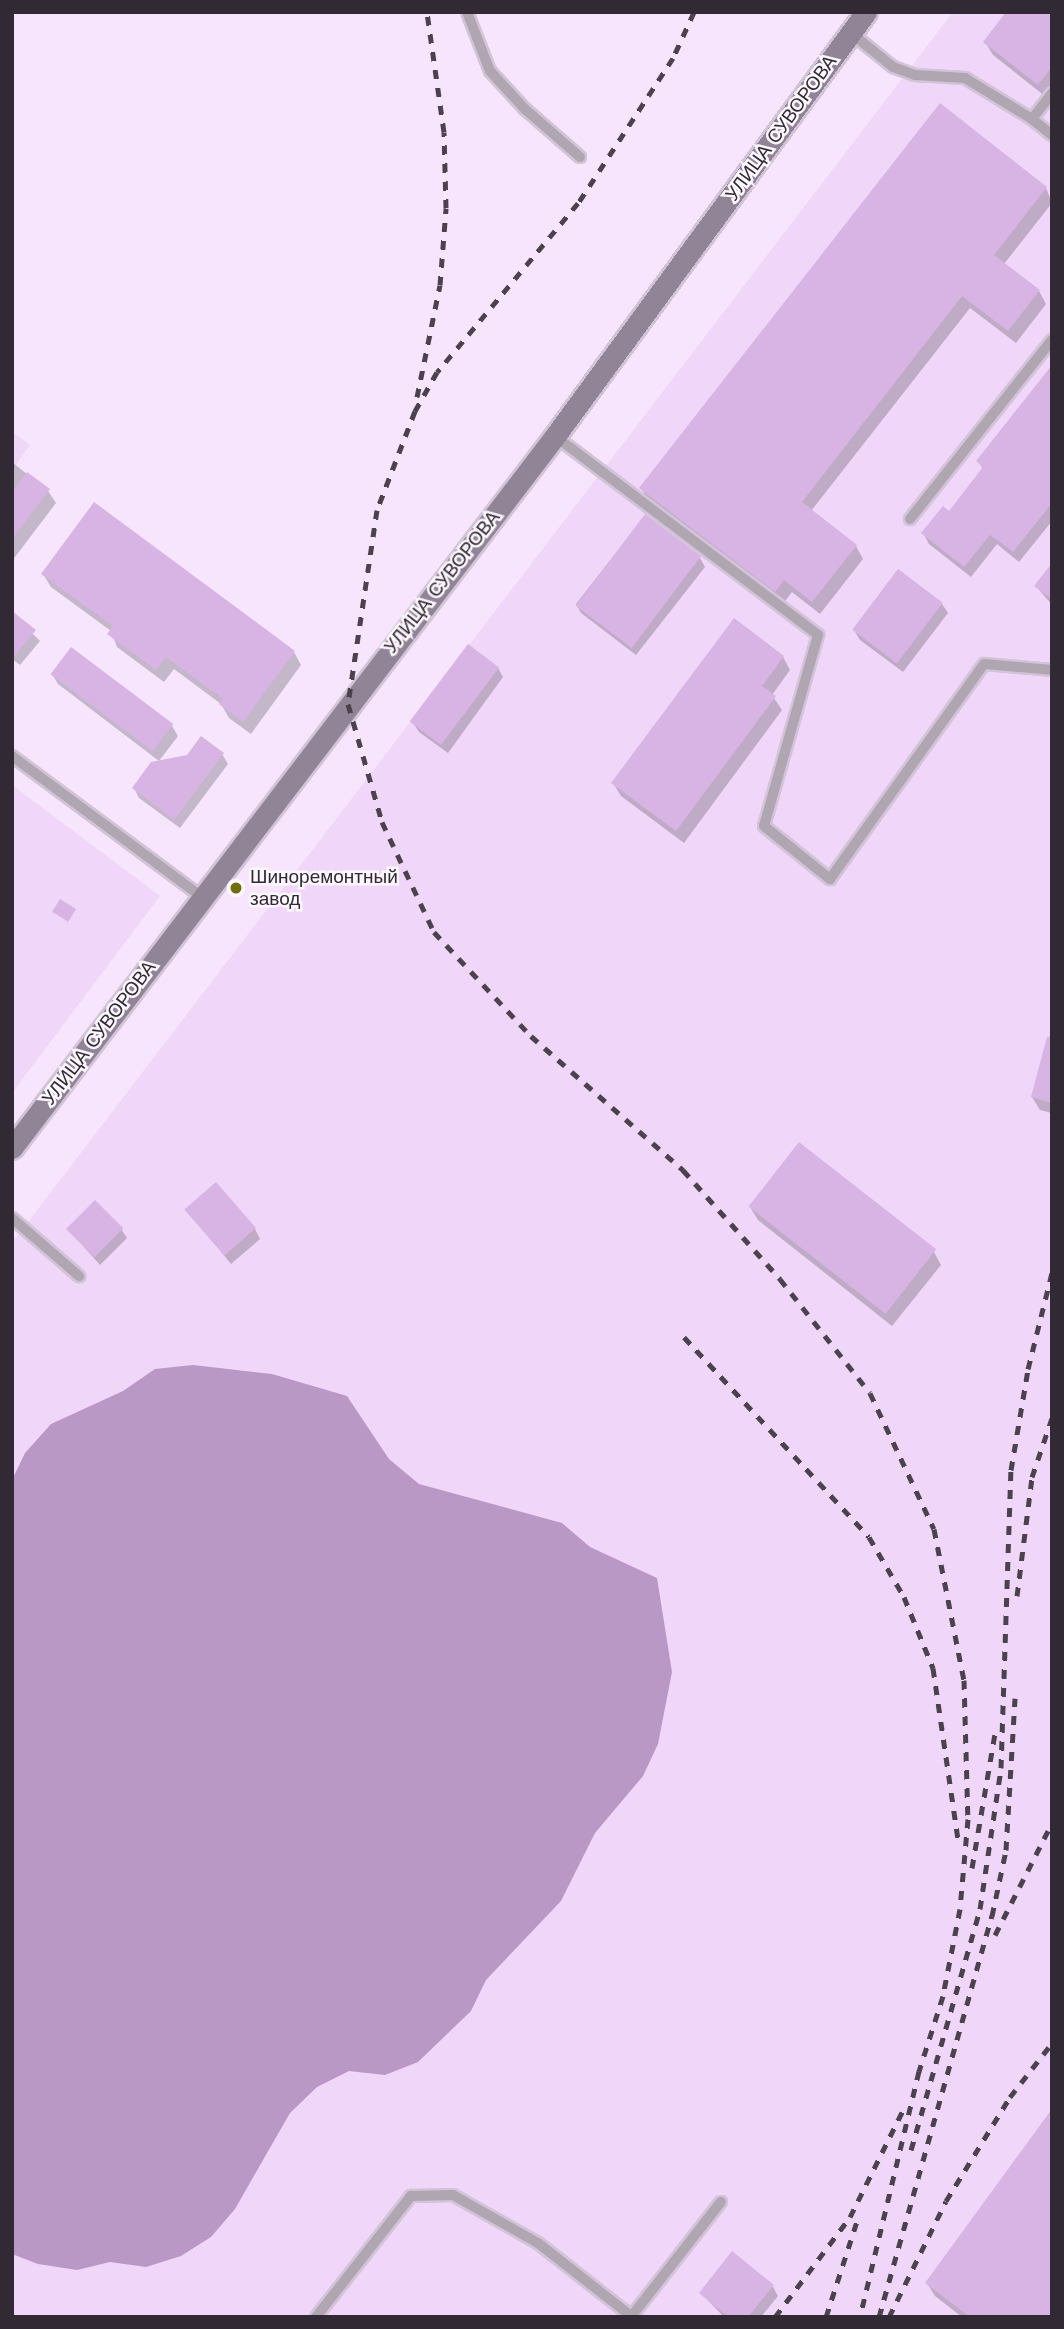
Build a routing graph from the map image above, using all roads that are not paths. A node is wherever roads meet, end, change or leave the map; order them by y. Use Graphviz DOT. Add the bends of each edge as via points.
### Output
graph roads {
  1 [pos="467,12"];
  2 [pos="866,12"];
  3 [pos="851,33"];
  4 [pos="1052,93"];
  5 [pos="1032,118"];
  6 [pos="1052,135"];
  7 [pos="580,157"];
  8 [pos="1052,340"];
  9 [pos="555,436"];
  10 [pos="909,519"];
  11 [pos="1052,670"];
  12 [pos="12,756"];
  13 [pos="202,897"];
  14 [pos="12,1148"];
  15 [pos="12,1218"];
  16 [pos="79,1276"];
  17 [pos="722,2202"];
  18 [pos="631,2316"];
  19 [pos="316,2317"];
  1 -- 7 [label="lane" via="490,71 524,109"];
  2 -- 3 [label="main road, УЛИЦА СУВОРОВА"];
  3 -- 5 [label="lane" via="893,67 915,75 944,73 965,78"];
  3 -- 9 [label="main road, УЛИЦА СУВОРОВА"];
  4 -- 5 [label="lane"];
  5 -- 6 [label="lane"];
  8 -- 10 [label="lane"];
  9 -- 11 [label="lane" via="818,635 764,826 831,879 984,664"];
  9 -- 13 [label="main road, УЛИЦА СУВОРОВА"];
  12 -- 13 [label="lane"];
  13 -- 14 [label="main road, УЛИЦА СУВОРОВА"];
  15 -- 16 [label="lane"];
  17 -- 18 [label="lane"];
  18 -- 19 [label="lane" via="538,2243 453,2195 411,2196"];
}
